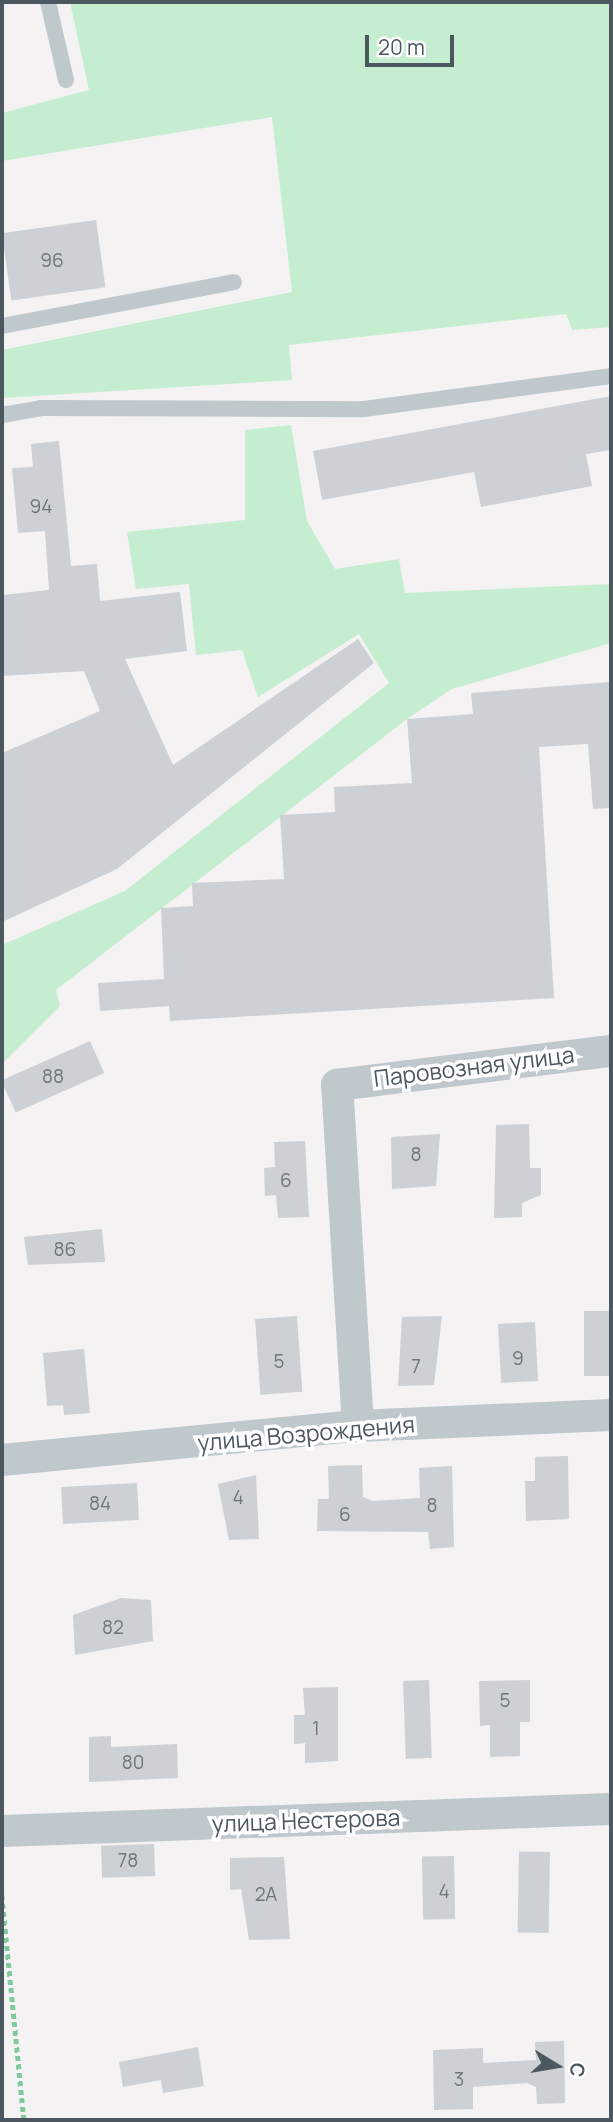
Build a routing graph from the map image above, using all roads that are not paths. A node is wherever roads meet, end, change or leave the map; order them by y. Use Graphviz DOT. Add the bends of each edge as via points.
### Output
graph roads {
  1 [pos="48,2"];
  2 [pos="66,80"];
  3 [pos="234,282"];
  4 [pos="2,326"];
  5 [pos="611,376"];
  6 [pos="2,415"];
  7 [pos="611,1051"];
  8 [pos="611,1415"];
  9 [pos="358,1426"];
  10 [pos="2,1460"];
  11 [pos="611,1809"];
  12 [pos="2,1831"];
  1 -- 2 [label="lane"];
  3 -- 4 [label="lane"];
  5 -- 6 [label="lane" via="365,409 41,408"];
  7 -- 9 [label="street, Паровозная улица" via="337,1085"];
  8 -- 9 [label="street, улица Возрождения"];
  9 -- 10 [label="street, улица Возрождения"];
  11 -- 12 [label="street, улица Нестерова"];
}
